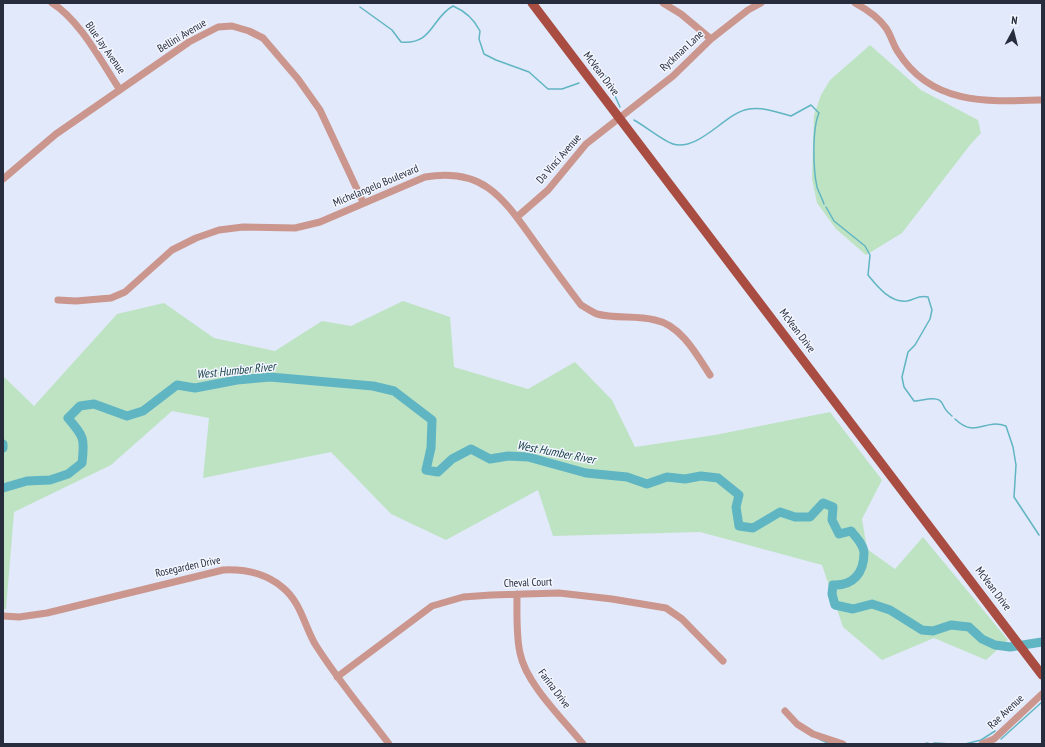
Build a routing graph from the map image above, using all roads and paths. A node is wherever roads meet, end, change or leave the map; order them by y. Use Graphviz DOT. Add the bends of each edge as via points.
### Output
graph roads {
  1 [pos="52,3"];
  2 [pos="532,3"];
  3 [pos="663,3"];
  4 [pos="761,3"];
  5 [pos="855,3"];
  6 [pos="711,39"];
  7 [pos="120,90"];
  8 [pos="1042,100"];
  9 [pos="619,117"];
  10 [pos="3,179"];
  11 [pos="364,202"];
  12 [pos="517,217"];
  13 [pos="58,300"];
  14 [pos="710,375"];
  15 [pos="517,594"];
  16 [pos="3,616"];
  17 [pos="723,661"];
  18 [pos="1042,675"];
  19 [pos="338,677"];
  20 [pos="1042,694"];
  21 [pos="785,711"];
  22 [pos="389,744"];
  23 [pos="583,744"];
  24 [pos="843,744"];
  25 [pos="982,744"];
  1 -- 7 [label="street, Blue Jay Avenue" via="61,8 80,30"];
  2 -- 9 [label="main road, McVean Drive"];
  3 -- 6 [label="street"];
  4 -- 6 [label="street, Ryckman Lane"];
  5 -- 8 [label="street" via="886,28 905,63 927,84 976,100"];
  6 -- 9 [label="street, Ryckman Lane" via="673,76"];
  7 -- 10 [label="street, Bellini Avenue" via="40,146"];
  7 -- 11 [label="street, Bellini Avenue" via="218,27 232,26 249,31 263,38 320,110"];
  9 -- 12 [label="street, Da Vinci Avenue" via="586,144 548,190"];
  9 -- 18 [label="main road, McVean Drive"];
  11 -- 12 [label="street, Michelangelo Boulevard" via="425,177 459,175 491,188"];
  11 -- 13 [label="street, Michelangelo Boulevard" via="320,222 295,228 243,227 219,230 172,250 125,292 111,298"];
  12 -- 14 [label="street, Michelangelo Boulevard" via="581,305 596,313 656,320 668,326 692,348"];
  15 -- 17 [label="street, Cheval Court" via="559,593 666,608 682,619"];
  15 -- 19 [label="street, Cheval Court" via="463,597 432,606"];
  15 -- 23 [label="street, Farina Drive" via="520,653 525,668 532,682"];
  16 -- 19 [label="street, Rosegarden Drive" via="19,617 47,613 223,570 248,570 274,580 292,596 314,642"];
  19 -- 22 [label="street, Rosegarden Drive"];
  20 -- 25 [label="street, Rae Avenue" via="994,739"];
  21 -- 24 [label="street" via="813,734"];
}
